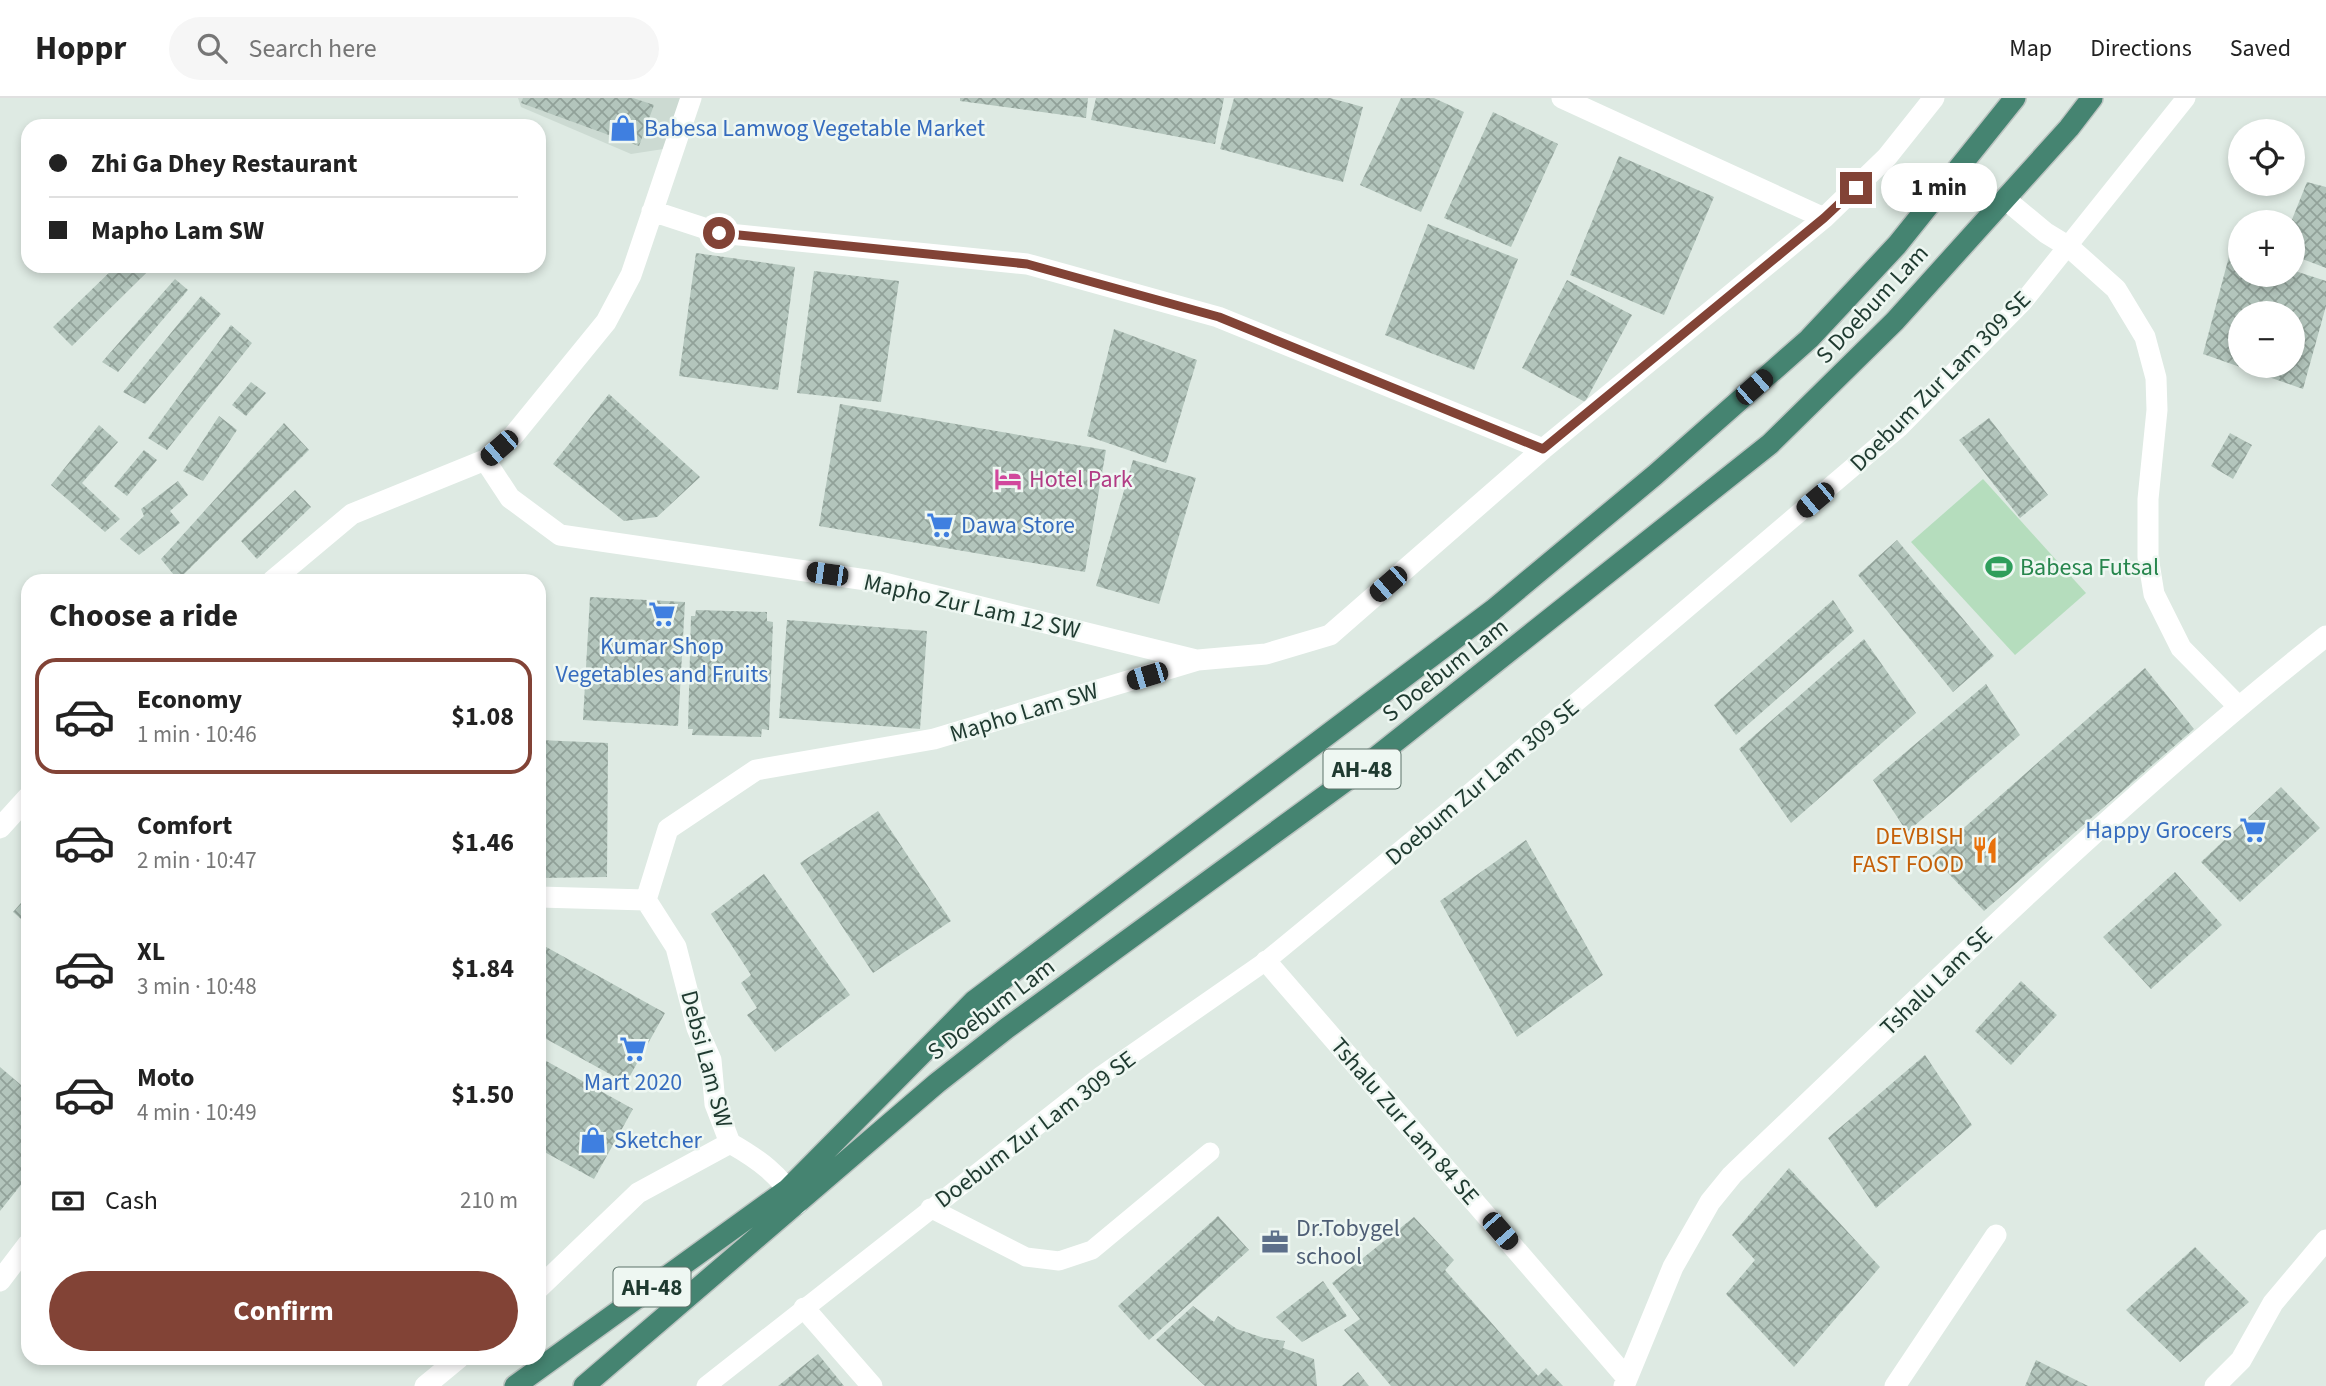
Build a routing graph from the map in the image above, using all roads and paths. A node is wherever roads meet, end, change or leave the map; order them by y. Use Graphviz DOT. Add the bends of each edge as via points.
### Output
graph roads {
  1 [pos="691,98"];
  2 [pos="1562,98"];
  3 [pos="1934,98"];
  4 [pos="2015,98"];
  5 [pos="2092,98"];
  6 [pos="2186,98"];
  7 [pos="2005,199"];
  8 [pos="652,211"];
  9 [pos="1824,218"];
  10 [pos="2069,247"];
  11 [pos="1543,449"];
  12 [pos="485,460"];
  13 [pos="280,574"];
  14 [pos="2326,636"];
  15 [pos="1198,660"];
  16 [pos="2238,706"];
  17 [pos="21,805"];
  18 [pos="0,828"];
  19 [pos="546,897"];
  20 [pos="646,900"];
  21 [pos="1266,961"];
  22 [pos="730,1143"];
  23 [pos="1210,1152"];
  24 [pos="793,1197"];
  25 [pos="930,1208"];
  26 [pos="1996,1235"];
  27 [pos="2326,1240"];
  28 [pos="21,1253"];
  29 [pos="0,1281"];
  30 [pos="546,1281"];
  31 [pos="804,1308"];
  32 [pos="450,1365"];
  33 [pos="546,1365"];
  34 [pos="546,1365"];
  35 [pos="1625,1382"];
  36 [pos="425,1386"];
  37 [pos="515,1386"];
  38 [pos="584,1386"];
  39 [pos="706,1386"];
  40 [pos="872,1386"];
  41 [pos="1895,1386"];
  42 [pos="2216,1386"];
  1 -- 8 [label="street"];
  2 -- 9 [label="street"];
  3 -- 9 [label="street, Mapho Lam SW" via="1887,157"];
  4 -- 24 [label="highway, S Doebum Lam / AH-48" via="1897,245 1809,340 1493,610 974,1001"];
  5 -- 7 [label="highway, S Doebum Lam / AH-48"];
  6 -- 10 [label="lane, Doebum Zur Lam 309 SE"];
  7 -- 10 [label="street"];
  7 -- 24 [label="highway, S Doebum Lam / AH-48" via="1895,321 1770,444 1351,777 1007,1028"];
  8 -- 11 [label="street" via="719,233 1027,264 1219,317"];
  8 -- 12 [label="street" via="631,275 606,322 513,436"];
  9 -- 11 [label="street, Mapho Lam SW"];
  10 -- 16 [label="street" via="2116,289 2146,337 2156,378 2157,410 2148,499 2148,557 2154,594 2181,648"];
  10 -- 21 [label="lane, Doebum Zur Lam 309 SE" via="2023,302 1899,428"];
  11 -- 15 [label="street, Mapho Lam SW" via="1330,635 1266,654"];
  12 -- 13 [label="street" via="352,514"];
  12 -- 15 [label="street, Mapho Zur Lam 12 SW" via="510,498 560,535 880,582"];
  14 -- 16 [label="street, Tshalu Lam SE"];
  15 -- 20 [label="street, Mapho Lam SW" via="934,739 756,770 668,829"];
  16 -- 35 [label="street, Tshalu Lam SE" via="2030,892 1732,1175 1710,1202 1678,1258"];
  17 -- 18 [label="street"];
  19 -- 20 [label="street"];
  20 -- 22 [label="street, Debsi Lam SW" via="676,947 697,1028 711,1059 715,1104"];
  21 -- 25 [label="lane, Doebum Zur Lam 309 SE" via="1102,1075"];
  21 -- 35 [label="street, Tshalu Zur Lam 84 SE"];
  22 -- 24 [label="street" via="762,1162"];
  22 -- 30 [label="street" via="638,1193"];
  23 -- 25 [label="lane" via="1092,1250 1059,1261 1026,1257"];
  24 -- 34 [label="highway, S Doebum Lam / AH-48"];
  24 -- 38 [label="highway, S Doebum Lam / AH-48"];
  25 -- 31 [label="lane, Doebum Zur Lam 309 SE"];
  26 -- 41 [label="street"];
  27 -- 42 [label="street" via="2273,1303 2241,1360"];
  28 -- 29 [label="street"];
  31 -- 39 [label="lane, Doebum Zur Lam 309 SE"];
  31 -- 40 [label="street"];
  32 -- 36 [label="street"];
  33 -- 37 [label="highway, S Doebum Lam / AH-48"];
}
